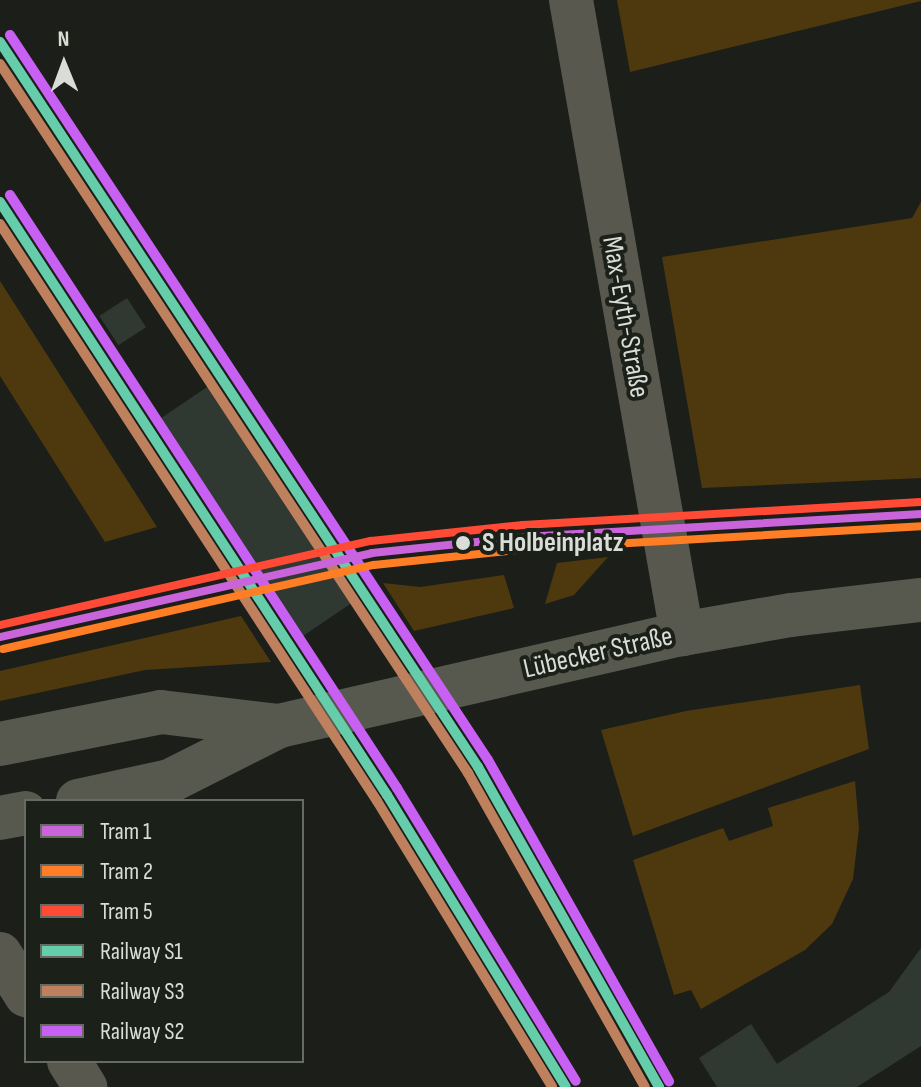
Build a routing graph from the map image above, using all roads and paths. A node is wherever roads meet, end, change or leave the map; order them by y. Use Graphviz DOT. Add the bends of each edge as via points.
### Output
graph roads {
  1 [pos="571,0"];
  2 [pos="921,600"];
  3 [pos="682,634"];
  4 [pos="279,726"];
  5 [pos="0,744"];
  6 [pos="160,791"];
  7 [pos="94,799"];
  8 [pos="24,813"];
  9 [pos="0,818"];
  10 [pos="0,954"];
  11 [pos="24,992"];
  12 [pos="70,1063"];
  13 [pos="85,1087"];
  1 -- 3 [label="street, Max-Eyth-Straße"];
  2 -- 3 [label="main road, Lübecker Straße"];
  3 -- 4 [label="main road, Lübecker Straße"];
  4 -- 5 [label="main road, Lübecker Straße" via="161,712"];
  4 -- 6 [label="main road, Lübecker Straße"];
  6 -- 7 [label="main road, Lübecker Straße"];
  8 -- 9 [label="main road"];
  10 -- 11 [label="street"];
  12 -- 13 [label="street"];
}
